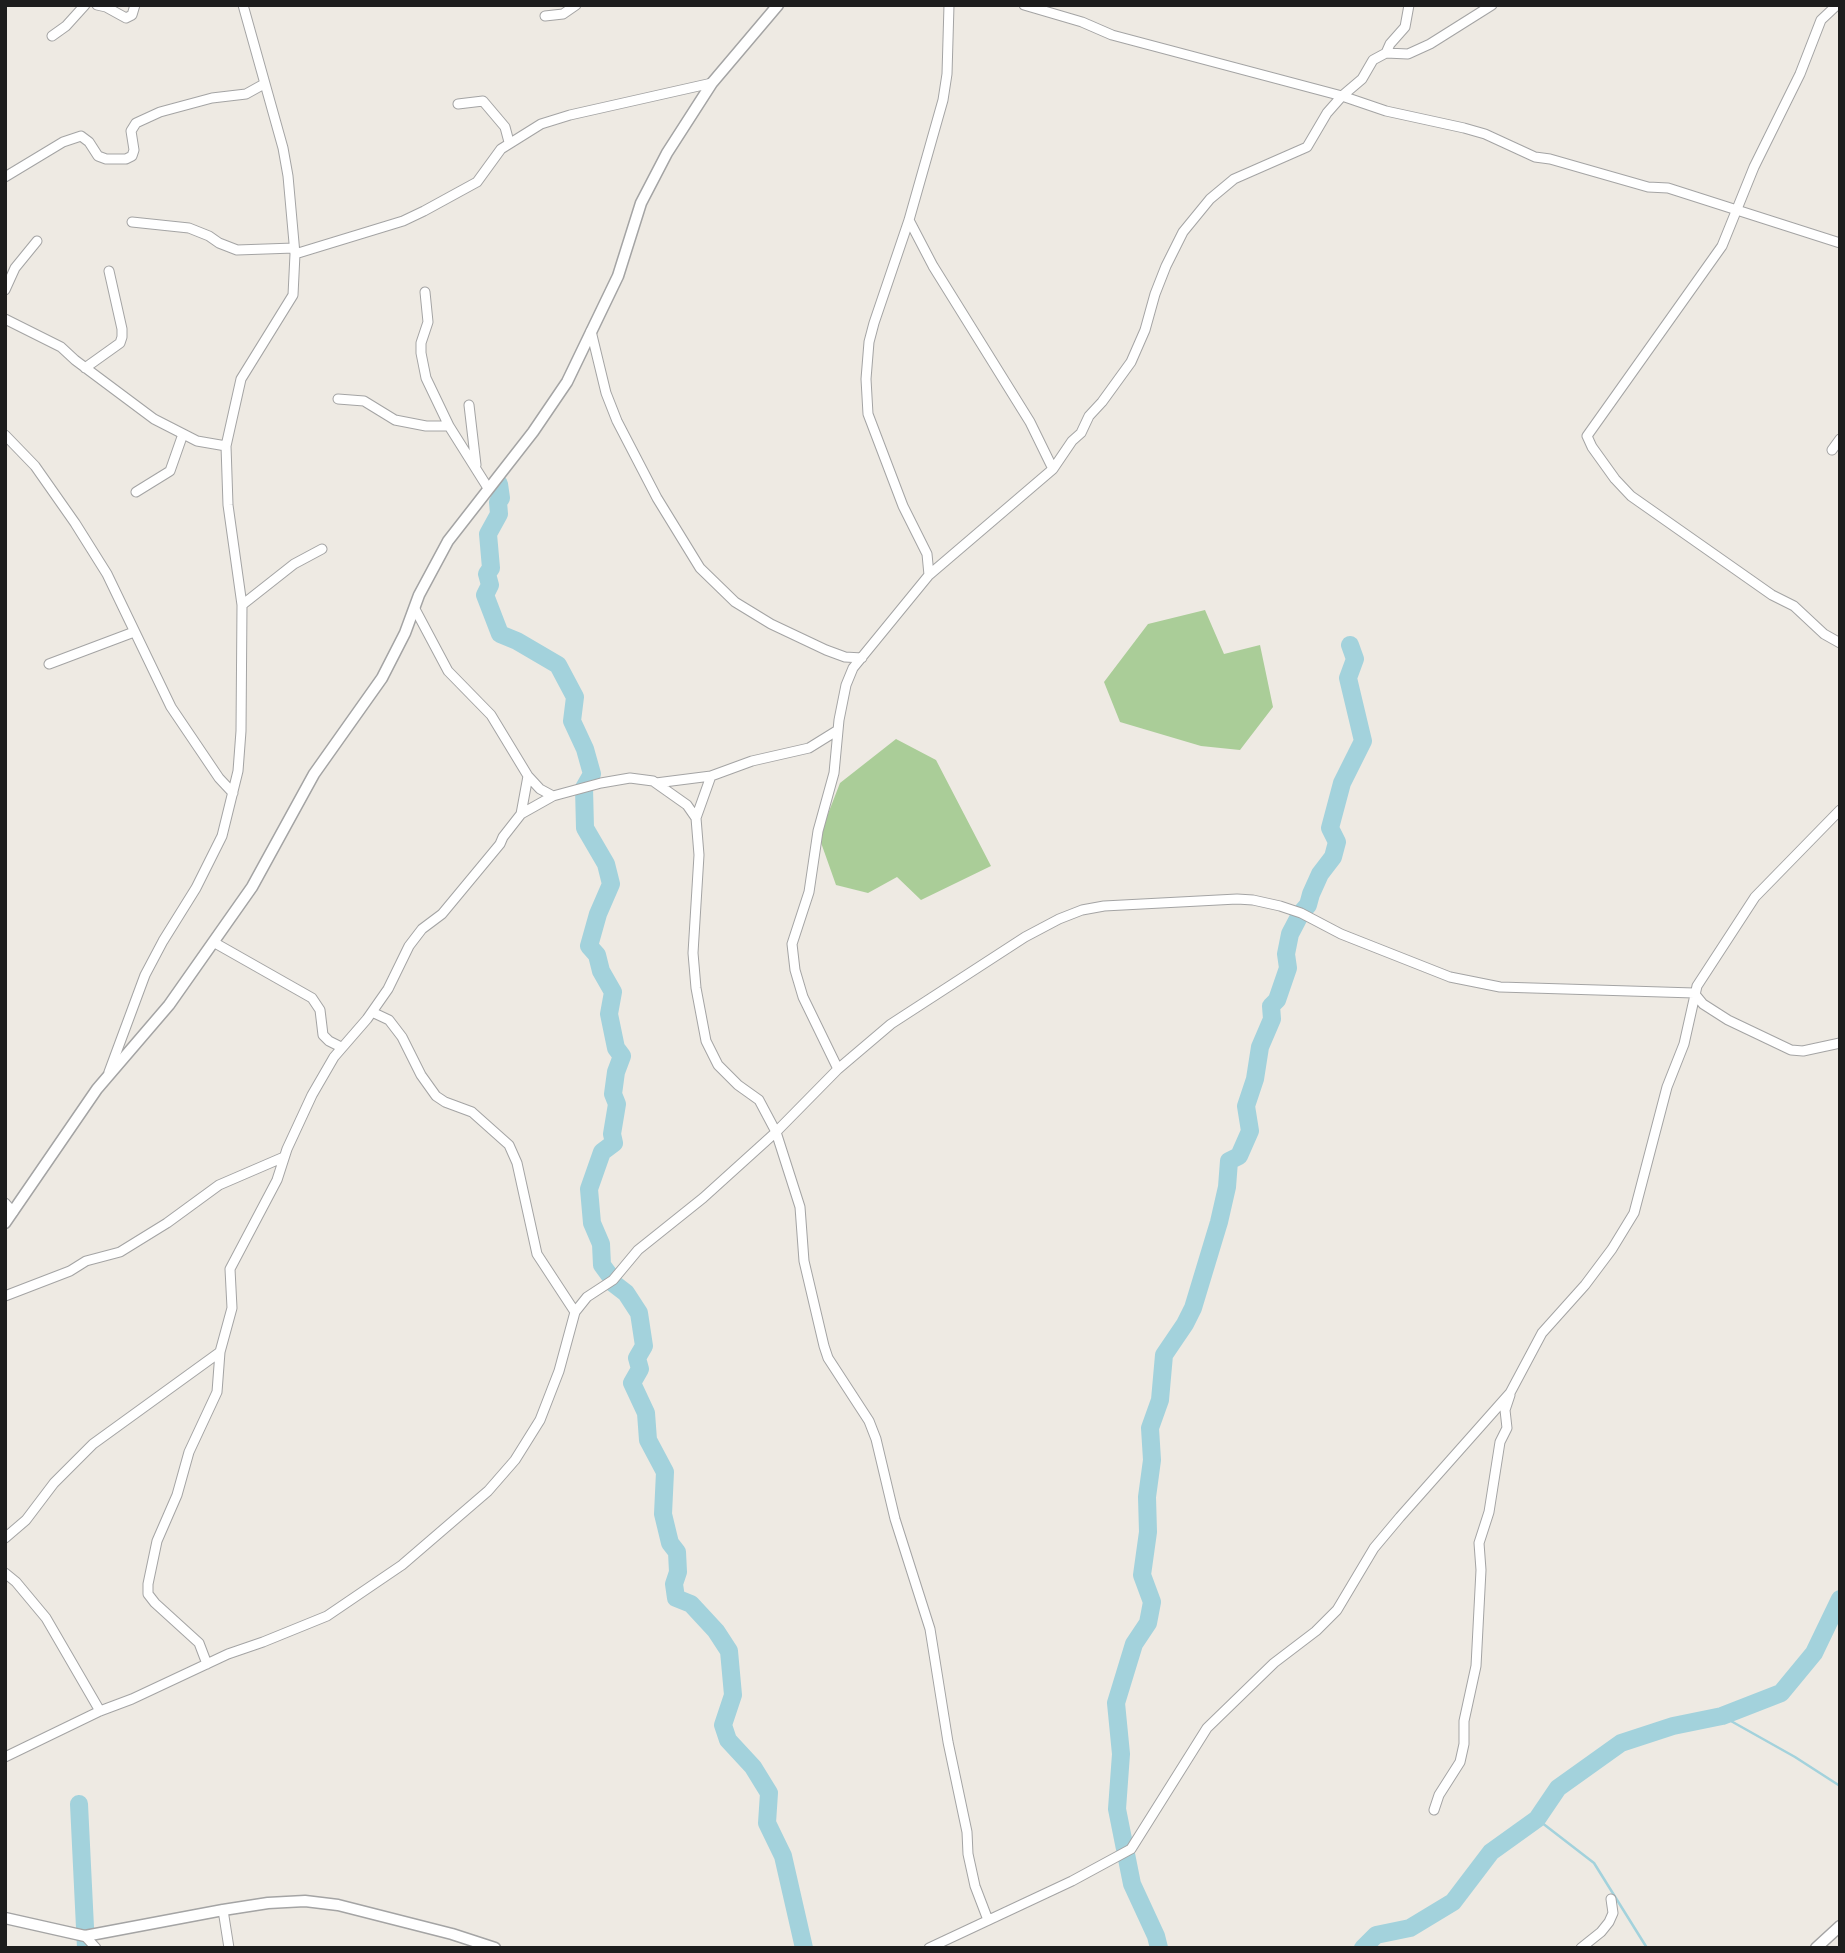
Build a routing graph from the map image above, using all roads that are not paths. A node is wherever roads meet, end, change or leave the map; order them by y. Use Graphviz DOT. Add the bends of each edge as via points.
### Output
graph roads {
  1 [pos="85,5"];
  2 [pos="97,5"];
  3 [pos="135,5"];
  4 [pos="243,5"];
  5 [pos="576,5"];
  6 [pos="778,5"];
  7 [pos="949,5"];
  8 [pos="1409,5"];
  9 [pos="1492,5"];
  10 [pos="1837,5"];
  11 [pos="1029,6"];
  12 [pos="545,16"];
  13 [pos="52,36"];
  14 [pos="1386,53"];
  15 [pos="712,83"];
  16 [pos="264,84"];
  17 [pos="1342,96"];
  18 [pos="458,104"];
  19 [pos="509,142"];
  20 [pos="5,177"];
  21 [pos="1738,211"];
  22 [pos="909,220"];
  23 [pos="132,222"];
  24 [pos="37,242"];
  25 [pos="1840,243"];
  26 [pos="294,251"];
  27 [pos="109,271"];
  28 [pos="5,289"];
  29 [pos="425,292"];
  30 [pos="5,319"];
  31 [pos="591,331"];
  32 [pos="85,368"];
  33 [pos="338,399"];
  34 [pos="469,405"];
  35 [pos="449,426"];
  36 [pos="183,434"];
  37 [pos="5,435"];
  38 [pos="1840,439"];
  39 [pos="226,446"];
  40 [pos="10,449"];
  41 [pos="1832,450"];
  42 [pos="476,466"];
  43 [pos="1053,469"];
  44 [pos="488,488"];
  45 [pos="136,492"];
  46 [pos="322,549"];
  47 [pos="929,575"];
  48 [pos="242,605"];
  49 [pos="415,609"];
  50 [pos="134,632"];
  51 [pos="1840,643"];
  52 [pos="862,658"];
  53 [pos="49,664"];
  54 [pos="838,730"];
  55 [pos="528,776"];
  56 [pos="711,776"];
  57 [pos="656,783"];
  58 [pos="233,793"];
  59 [pos="553,796"];
  60 [pos="1840,810"];
  61 [pos="521,814"];
  62 [pos="696,818"];
  63 [pos="215,943"];
  64 [pos="1694,993"];
  65 [pos="372,1012"];
  66 [pos="1840,1043"];
  67 [pos="341,1047"];
  68 [pos="838,1069"];
  69 [pos="107,1077"];
  70 [pos="776,1132"];
  71 [pos="284,1157"];
  72 [pos="9,1208"];
  73 [pos="5,1223"];
  74 [pos="5,1296"];
  75 [pos="575,1312"];
  76 [pos="220,1352"];
  77 [pos="1510,1393"];
  78 [pos="5,1538"];
  79 [pos="5,1573"];
  80 [pos="207,1664"];
  81 [pos="100,1711"];
  82 [pos="5,1757"];
  83 [pos="1434,1811"];
  84 [pos="1611,1899"];
  85 [pos="223,1910"];
  86 [pos="5,1918"];
  87 [pos="988,1920"];
  88 [pos="1840,1926"];
  89 [pos="85,1936"];
  90 [pos="96,1948"];
  91 [pos="229,1948"];
  92 [pos="495,1948"];
  93 [pos="929,1948"];
  94 [pos="1581,1948"];
  95 [pos="1816,1948"];
  1 -- 13 [label="street"];
  2 -- 3 [label="street" via="126,18"];
  4 -- 16 [label="street"];
  5 -- 12 [label="street" via="564,14"];
  6 -- 15 [label="street"];
  7 -- 22 [label="street" via="943,100"];
  8 -- 14 [label="street" via="1405,27"];
  9 -- 14 [label="street" via="1409,54"];
  10 -- 21 [label="street" via="1821,20"];
  11 -- 17 [label="street" via="1112,35"];
  14 -- 17 [label="street" via="1373,60 1362,79"];
  15 -- 19 [label="street" via="552,120"];
  15 -- 31 [label="street" via="655,173 618,276"];
  16 -- 20 [label="street" via="246,94 173,108 135,123 131,131 134,150 126,159 98,156 81,136"];
  16 -- 26 [label="street" via="283,148"];
  17 -- 21 [label="street" via="1475,131 1535,157 1648,187 1668,188"];
  17 -- 43 [label="street" via="1307,147 1234,179 1196,215 1166,266 1131,362"];
  18 -- 19 [label="street" via="483,101 505,127"];
  19 -- 26 [label="street" via="477,183 436,205 403,220"];
  21 -- 25 [label="street"];
  21 -- 51 [label="street" via="1696,284 1587,436 1631,496 1794,606"];
  22 -- 43 [label="street" via="1030,422"];
  22 -- 47 [label="street" via="869,342 866,398 903,506 927,554"];
  23 -- 26 [label="street" via="189,228 237,250"];
  24 -- 28 [label="street" via="15,268"];
  26 -- 39 [label="street" via="293,295 241,379"];
  27 -- 32 [label="street" via="122,337"];
  29 -- 35 [label="street" via="428,323 421,353 426,379"];
  30 -- 32 [label="street" via="61,347"];
  31 -- 44 [label="street" via="553,404"];
  31 -- 52 [label="street" via="617,421 700,568 734,602 771,624 836,654"];
  32 -- 36 [label="street" via="154,419"];
  33 -- 35 [label="street" via="364,401 395,420"];
  34 -- 42 [label="street"];
  35 -- 42 [label="street"];
  36 -- 39 [label="street"];
  36 -- 45 [label="street" via="170,471"];
  37 -- 40 [label="street"];
  38 -- 41 [label="street"];
  39 -- 48 [label="street" via="228,505"];
  40 -- 50 [label="street" via="35,466 75,523 107,574"];
  42 -- 44 [label="street"];
  43 -- 47 [label="street"];
  44 -- 49 [label="street" via="431,569"];
  46 -- 48 [label="street" via="294,564"];
  47 -- 52 [label="street"];
  48 -- 58 [label="street" via="241,731"];
  49 -- 55 [label="street" via="448,671 491,715"];
  49 -- 63 [label="street" via="382,678 314,774 262,872"];
  50 -- 53 [label="street"];
  50 -- 58 [label="street" via="171,707"];
  52 -- 54 [label="street" via="846,685"];
  54 -- 56 [label="street" via="809,748"];
  54 -- 68 [label="street" via="808,892 792,944 803,998"];
  55 -- 59 [label="street"];
  55 -- 61 [label="street"];
  56 -- 57 [label="street"];
  56 -- 62 [label="street"];
  57 -- 59 [label="street" via="614,780"];
  57 -- 62 [label="street" via="687,805"];
  58 -- 69 [label="street" via="222,836 145,975"];
  59 -- 61 [label="street"];
  60 -- 64 [label="street" via="1755,897"];
  61 -- 65 [label="street" via="442,914 409,946"];
  62 -- 70 [label="street" via="699,855 693,953 706,1041 718,1065 759,1100"];
  63 -- 67 [label="street" via="312,998 320,1010 323,1035"];
  63 -- 69 [label="street"];
  64 -- 66 [label="street" via="1728,1020 1791,1050"];
  64 -- 68 [label="street" via="1479,984 1432,971 1301,914 1253,900 1104,906 1059,919 1025,937 909,1010"];
  64 -- 77 [label="street" via="1690,1022 1667,1087 1634,1213 1599,1267 1542,1333"];
  65 -- 67 [label="street"];
  65 -- 75 [label="street" via="389,1020 402,1037 436,1096 472,1112 509,1145 537,1254"];
  67 -- 71 [label="street" via="312,1095"];
  68 -- 70 [label="street"];
  69 -- 72 [label="street"];
  70 -- 75 [label="street" via="638,1250 613,1280 587,1297"];
  70 -- 87 [label="street" via="800,1207 804,1261 824,1346 876,1439 895,1520 930,1629 968,1854"];
  71 -- 74 [label="street" via="219,1185 120,1252 86,1261"];
  71 -- 76 [label="street" via="277,1180 230,1269 232,1308"];
  72 -- 73 [label="street"];
  75 -- 80 [label="street" via="540,1420 488,1491 402,1565 327,1616"];
  76 -- 78 [label="street" via="93,1444"];
  76 -- 80 [label="street" via="217,1392 189,1452 157,1541 148,1584 155,1603 200,1643"];
  77 -- 83 [label="street" via="1505,1410 1507,1428 1479,1543 1476,1666 1464,1744 1460,1762"];
  77 -- 87 [label="street" via="1374,1548 1337,1610 1265,1670 1207,1728 1131,1849"];
  79 -- 81 [label="street" via="46,1618"];
  80 -- 81 [label="street"];
  81 -- 82 [label="street"];
  84 -- 94 [label="street" via="1609,1922"];
  85 -- 89 [label="street"];
  85 -- 91 [label="street"];
  85 -- 92 [label="street" via="292,1902 338,1905"];
  86 -- 89 [label="street"];
  87 -- 93 [label="street"];
  88 -- 95 [label="street"];
  89 -- 90 [label="street"];
}
